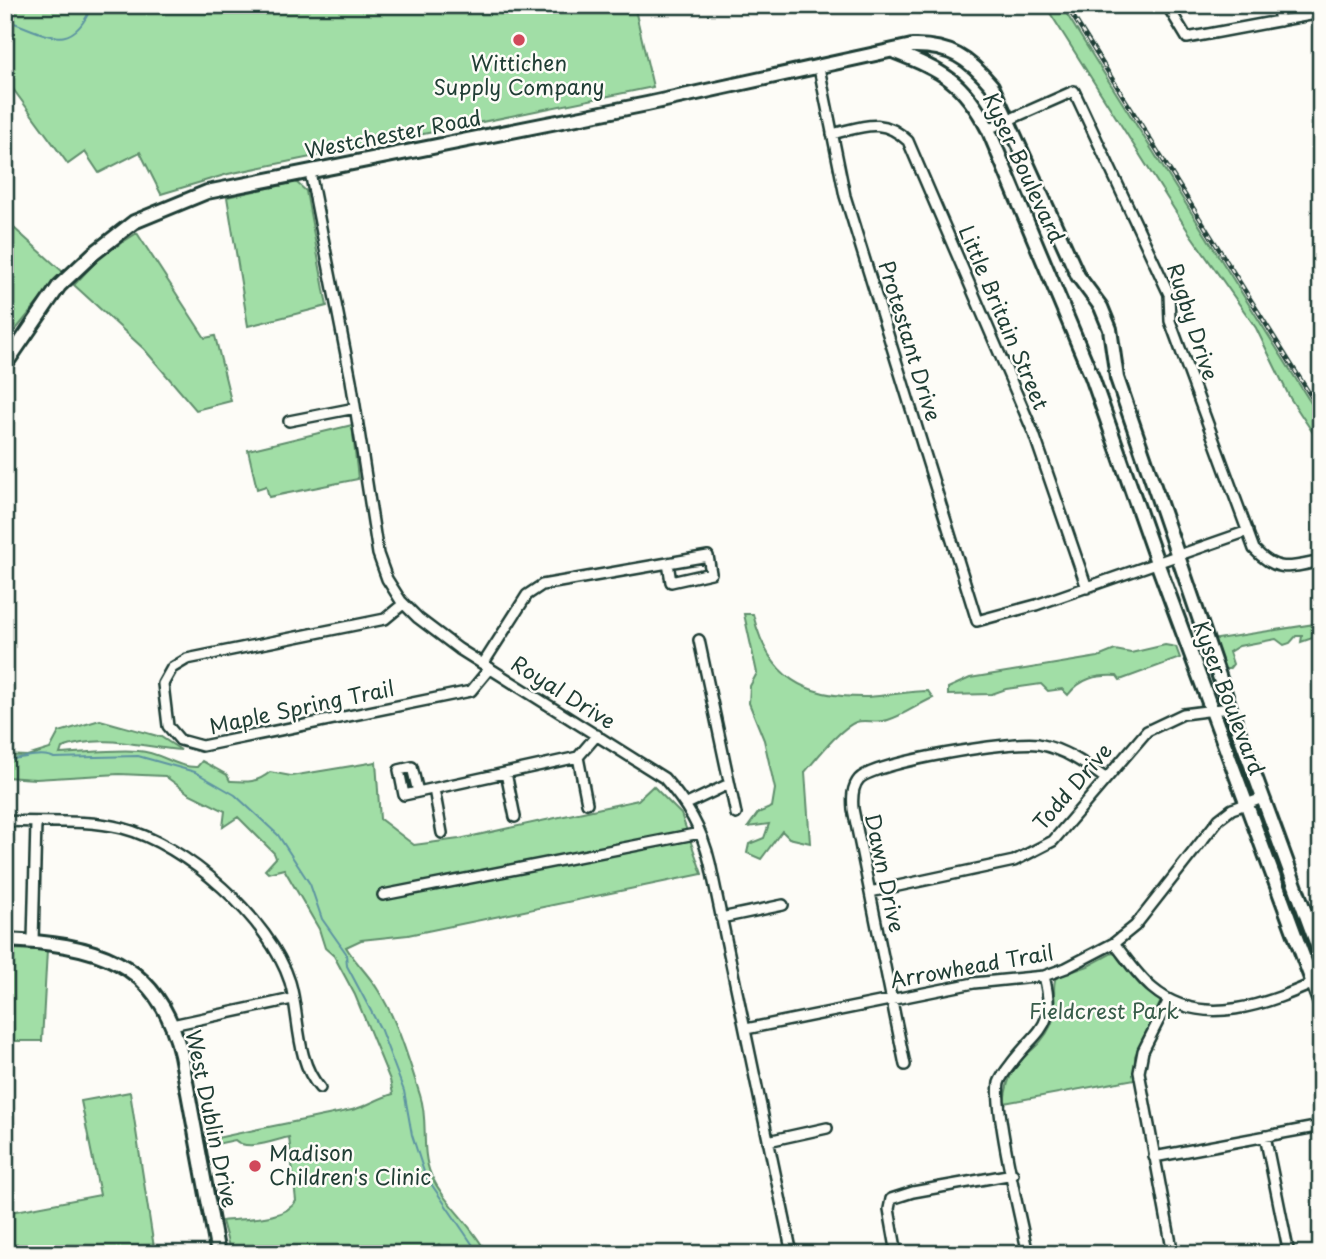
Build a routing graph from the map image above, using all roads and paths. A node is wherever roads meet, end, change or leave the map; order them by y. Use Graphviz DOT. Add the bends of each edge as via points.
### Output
graph roads {
  1 [pos="1167,5"];
  2 [pos="1276,5"];
  3 [pos="1321,13"];
  4 [pos="1280,21"];
  5 [pos="895,52"];
  6 [pos="819,68"];
  7 [pos="1007,121"];
  8 [pos="988,129"];
  9 [pos="832,134"];
  10 [pos="310,172"];
  11 [pos="5,365"];
  12 [pos="355,408"];
  13 [pos="289,421"];
  14 [pos="1248,531"];
  15 [pos="1178,555"];
  16 [pos="1321,561"];
  17 [pos="668,563"];
  18 [pos="1158,565"];
  19 [pos="1087,588"];
  20 [pos="403,604"];
  21 [pos="699,640"];
  22 [pos="487,666"];
  23 [pos="1230,708"];
  24 [pos="1213,710"];
  25 [pos="597,735"];
  26 [pos="578,757"];
  27 [pos="506,773"];
  28 [pos="1105,778"];
  29 [pos="729,784"];
  30 [pos="434,789"];
  31 [pos="418,792"];
  32 [pos="1263,798"];
  33 [pos="1247,802"];
  34 [pos="587,803"];
  35 [pos="687,804"];
  36 [pos="736,814"];
  37 [pos="516,817"];
  38 [pos="5,821"];
  39 [pos="36,822"];
  40 [pos="442,832"];
  41 [pos="700,832"];
  42 [pos="870,892"];
  43 [pos="383,895"];
  44 [pos="783,905"];
  45 [pos="721,918"];
  46 [pos="5,940"];
  47 [pos="33,941"];
  48 [pos="1114,943"];
  49 [pos="1321,957"];
  50 [pos="1044,976"];
  51 [pos="1317,982"];
  52 [pos="892,998"];
  53 [pos="292,999"];
  54 [pos="1169,1000"];
  55 [pos="1321,1005"];
  56 [pos="172,1025"];
  57 [pos="746,1029"];
  58 [pos="905,1065"];
  59 [pos="320,1088"];
  60 [pos="1321,1126"];
  61 [pos="827,1128"];
  62 [pos="1265,1136"];
  63 [pos="768,1141"];
  64 [pos="1154,1157"];
  65 [pos="1013,1174"];
  66 [pos="218,1254"];
  67 [pos="792,1254"];
  68 [pos="897,1254"];
  69 [pos="1028,1254"];
  70 [pos="1173,1254"];
  71 [pos="1289,1254"];
  1 -- 4 [label="street" via="1187,38"];
  2 -- 4 [label="street"];
  3 -- 4 [label="street"];
  5 -- 6 [label="street, Westchester Road"];
  5 -- 7 [label="street, Kyser Boulevard" via="933,45 959,53 992,86"];
  5 -- 8 [label="street, Kyser Boulevard" via="958,83"];
  6 -- 9 [label="street, Protestant Drive"];
  6 -- 10 [label="street, Westchester Road"];
  7 -- 8 [label="street, Rugby Drive"];
  7 -- 14 [label="street, Rugby Drive" via="1074,91 1169,294 1170,321"];
  7 -- 15 [label="street, Kyser Boulevard" via="1078,276 1101,307 1110,329 1117,378"];
  8 -- 18 [label="street, Kyser Boulevard" via="1087,365"];
  9 -- 19 [label="street, Little Britain Street" via="882,124 908,141 1034,434"];
  9 -- 19 [label="street, Protestant Drive" via="845,196 977,621"];
  10 -- 11 [label="street, Westchester Road" via="206,192 134,222 59,286"];
  10 -- 12 [label="street, Royal Drive"];
  12 -- 13 [label="street"];
  12 -- 20 [label="street, Royal Drive" via="378,554"];
  14 -- 15 [label="street"];
  14 -- 16 [label="street, Rugby Drive" via="1254,549 1267,563 1282,568"];
  15 -- 18 [label="street"];
  15 -- 23 [label="street, Kyser Boulevard"];
  17 -- 17 [label="street" via="708,556 710,573 671,582"];
  17 -- 22 [label="street" via="542,586 527,595"];
  18 -- 19 [label="street"];
  18 -- 24 [label="street, Kyser Boulevard"];
  20 -- 22 [label="street, Royal Drive"];
  20 -- 22 [label="street, Maple Spring Trail" via="384,619 187,659 172,668 163,684 168,726 180,740 202,746 471,691"];
  21 -- 29 [label="street"];
  22 -- 25 [label="street, Royal Drive"];
  23 -- 24 [label="street, Todd Drive"];
  23 -- 32 [label="street, Kyser Boulevard"];
  24 -- 28 [label="street, Todd Drive" via="1166,720 1147,731"];
  24 -- 33 [label="street, Kyser Boulevard"];
  25 -- 26 [label="street"];
  25 -- 35 [label="street, Royal Drive" via="664,778"];
  26 -- 27 [label="street"];
  26 -- 34 [label="street"];
  27 -- 30 [label="street"];
  27 -- 37 [label="street"];
  28 -- 42 [label="street, Todd Drive" via="1068,827 1036,852 1014,861"];
  28 -- 42 [label="street, Dawn Drive" via="1072,756 1024,742 868,772 858,779 852,794"];
  29 -- 35 [label="street"];
  29 -- 36 [label="street"];
  30 -- 31 [label="street"];
  30 -- 40 [label="street"];
  32 -- 33 [label="street, Arrowhead Trail"];
  32 -- 49 [label="street, Kyser Boulevard"];
  33 -- 48 [label="street, Arrowhead Trail" via="1219,819 1158,901"];
  33 -- 51 [label="street, Kyser Boulevard"];
  35 -- 41 [label="street, Royal Drive"];
  38 -- 39 [label="street"];
  39 -- 47 [label="street"];
  39 -- 53 [label="street" via="125,829 192,866 230,893 258,923 276,951"];
  41 -- 43 [label="street"];
  41 -- 45 [label="street, Royal Drive"];
  42 -- 52 [label="street, Dawn Drive"];
  44 -- 45 [label="street"];
  45 -- 57 [label="street, Royal Drive"];
  46 -- 47 [label="street, West Dublin Drive"];
  47 -- 56 [label="street, West Dublin Drive" via="78,946 128,967 165,1008"];
  48 -- 50 [label="street, Arrowhead Trail"];
  48 -- 54 [label="street" via="1152,989"];
  50 -- 52 [label="street, Arrowhead Trail"];
  50 -- 65 [label="street" via="1049,1012 1043,1029 999,1083"];
  51 -- 54 [label="street" via="1222,1012"];
  51 -- 55 [label="street, Kyser Boulevard"];
  52 -- 57 [label="street, Arrowhead Trail"];
  52 -- 58 [label="street, Dawn Drive"];
  53 -- 56 [label="street"];
  53 -- 59 [label="street" via="307,1065"];
  54 -- 64 [label="street" via="1143,1051 1139,1072"];
  56 -- 66 [label="street, West Dublin Drive"];
  57 -- 63 [label="street, Royal Drive"];
  60 -- 62 [label="street"];
  61 -- 63 [label="street"];
  62 -- 64 [label="street"];
  62 -- 71 [label="street"];
  63 -- 67 [label="street, Royal Drive"];
  64 -- 70 [label="street"];
  65 -- 68 [label="street" via="891,1199"];
  65 -- 69 [label="street"];
}
